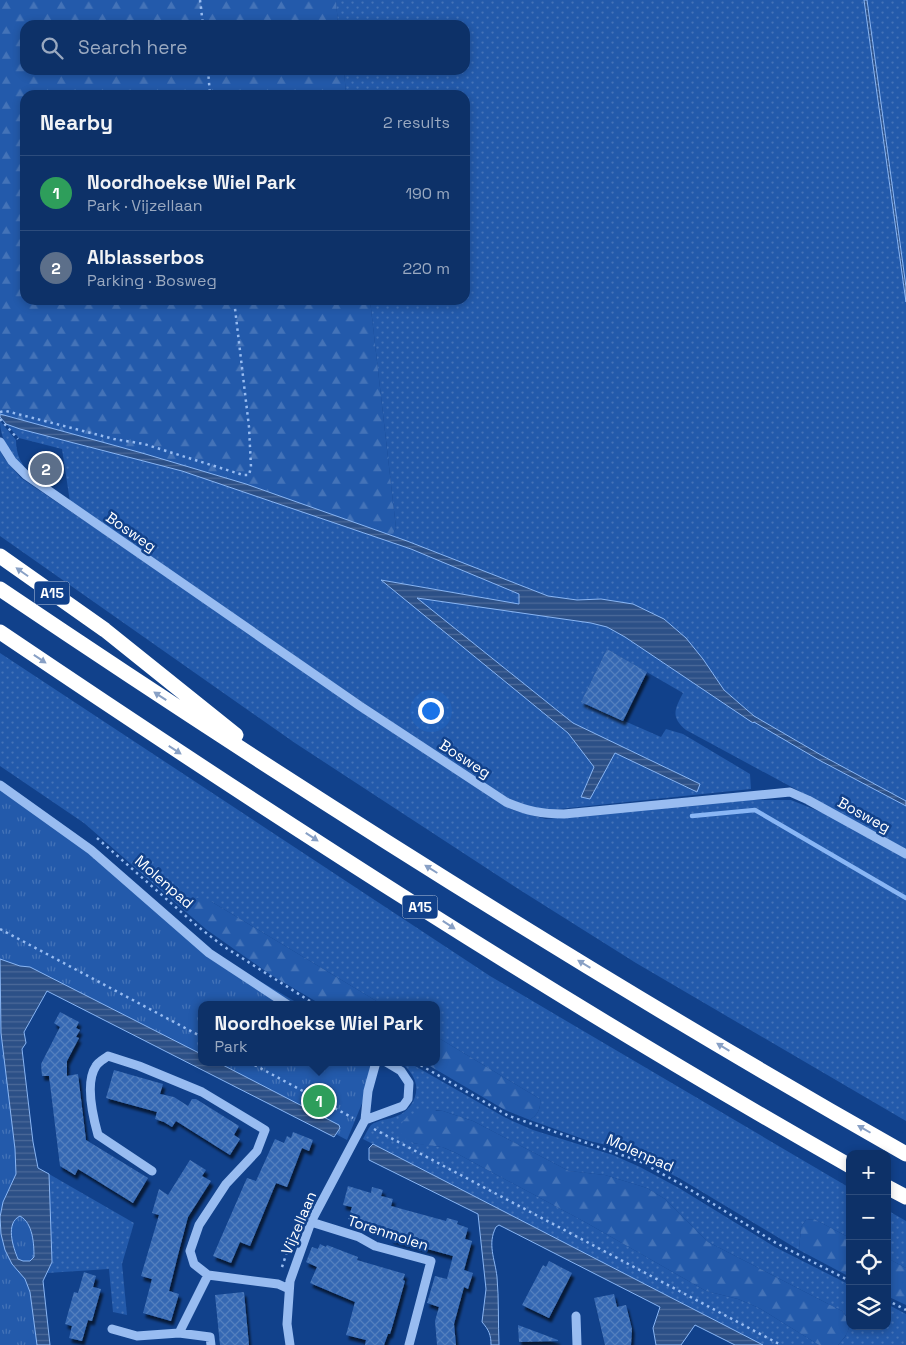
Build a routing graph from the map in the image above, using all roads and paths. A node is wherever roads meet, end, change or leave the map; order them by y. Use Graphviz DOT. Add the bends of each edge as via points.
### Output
graph roads {
  1 [pos="200,0"];
  2 [pos="202,20"];
  3 [pos="208,75"];
  4 [pos="210,90"];
  5 [pos="235,305"];
  6 [pos="0,412"];
  7 [pos="0,419"];
  8 [pos="18,439"];
  9 [pos="0,442"];
  10 [pos="0,556"];
  11 [pos="0,589"];
  12 [pos="0,632"];
  13 [pos="0,785"];
  14 [pos="303,790"];
  15 [pos="94,836"];
  16 [pos="906,854"];
  17 [pos="0,929"];
  18 [pos="282,1001"];
  19 [pos="310,1001"];
  20 [pos="198,1035"];
  21 [pos="257,1066"];
  22 [pos="375,1066"];
  23 [pos="393,1066"];
  24 [pos="421,1066"];
  25 [pos="364,1121"];
  26 [pos="906,1154"];
  27 [pos="846,1164"];
  28 [pos="152,1170"];
  29 [pos="891,1189"];
  30 [pos="906,1197"];
  31 [pos="311,1222"];
  32 [pos="208,1275"];
  33 [pos="846,1279"];
  34 [pos="289,1288"];
  35 [pos="891,1302"];
  36 [pos="906,1310"];
  37 [pos="576,1316"];
  38 [pos="112,1329"];
  39 [pos="179,1333"];
  40 [pos="211,1345"];
  41 [pos="290,1345"];
  42 [pos="409,1345"];
  43 [pos="577,1345"];
  44 [pos="782,1345"];
  1 -- 2 [label="path"];
  3 -- 4 [label="path"];
  5 -- 6 [label="path" via="249,427 251,467 248,474 243,476 144,444"];
  7 -- 8 [label="path"];
  9 -- 16 [label="street, Bosweg" via="26,476 360,706 506,802 524,810 564,814 790,792"];
  14 -- 10 [label="highway, A15, one-way" via="105,630"];
  14 -- 11 [label="highway, A15, one-way"];
  12 -- 27 [label="highway, A15, one-way" via="159,739 523,973"];
  13 -- 18 [label="street" via="91,850 209,953"];
  26 -- 14 [label="highway, A15, one-way" via="551,944"];
  15 -- 19 [label="path, Molenpad" via="223,946"];
  17 -- 20 [label="path"];
  21 -- 25 [label="path"];
  22 -- 25 [label="street, Vijzellaan"];
  23 -- 25 [label="street" via="401,1071 409,1083 408,1100 403,1106"];
  24 -- 33 [label="path, Molenpad" via="508,1116 639,1161 776,1243"];
  25 -- 31 [label="street, Vijzellaan"];
  25 -- 44 [label="path"];
  28 -- 32 [label="street" via="98,1135 92,1114 91,1078 96,1065 108,1056 202,1092 265,1130 256,1151 226,1184 199,1225 190,1251 194,1264"];
  29 -- 30 [label="highway"];
  31 -- 34 [label="street, Vijzellaan"];
  31 -- 42 [label="street, Torenmolen" via="359,1237 375,1246 431,1261"];
  32 -- 34 [label="street"];
  32 -- 39 [label="street"];
  34 -- 41 [label="street, Vijzellaan" via="287,1324"];
  35 -- 36 [label="path"];
  37 -- 43 [label="street"];
  38 -- 39 [label="street" via="137,1336"];
  39 -- 40 [label="street" via="210,1337"];
}
